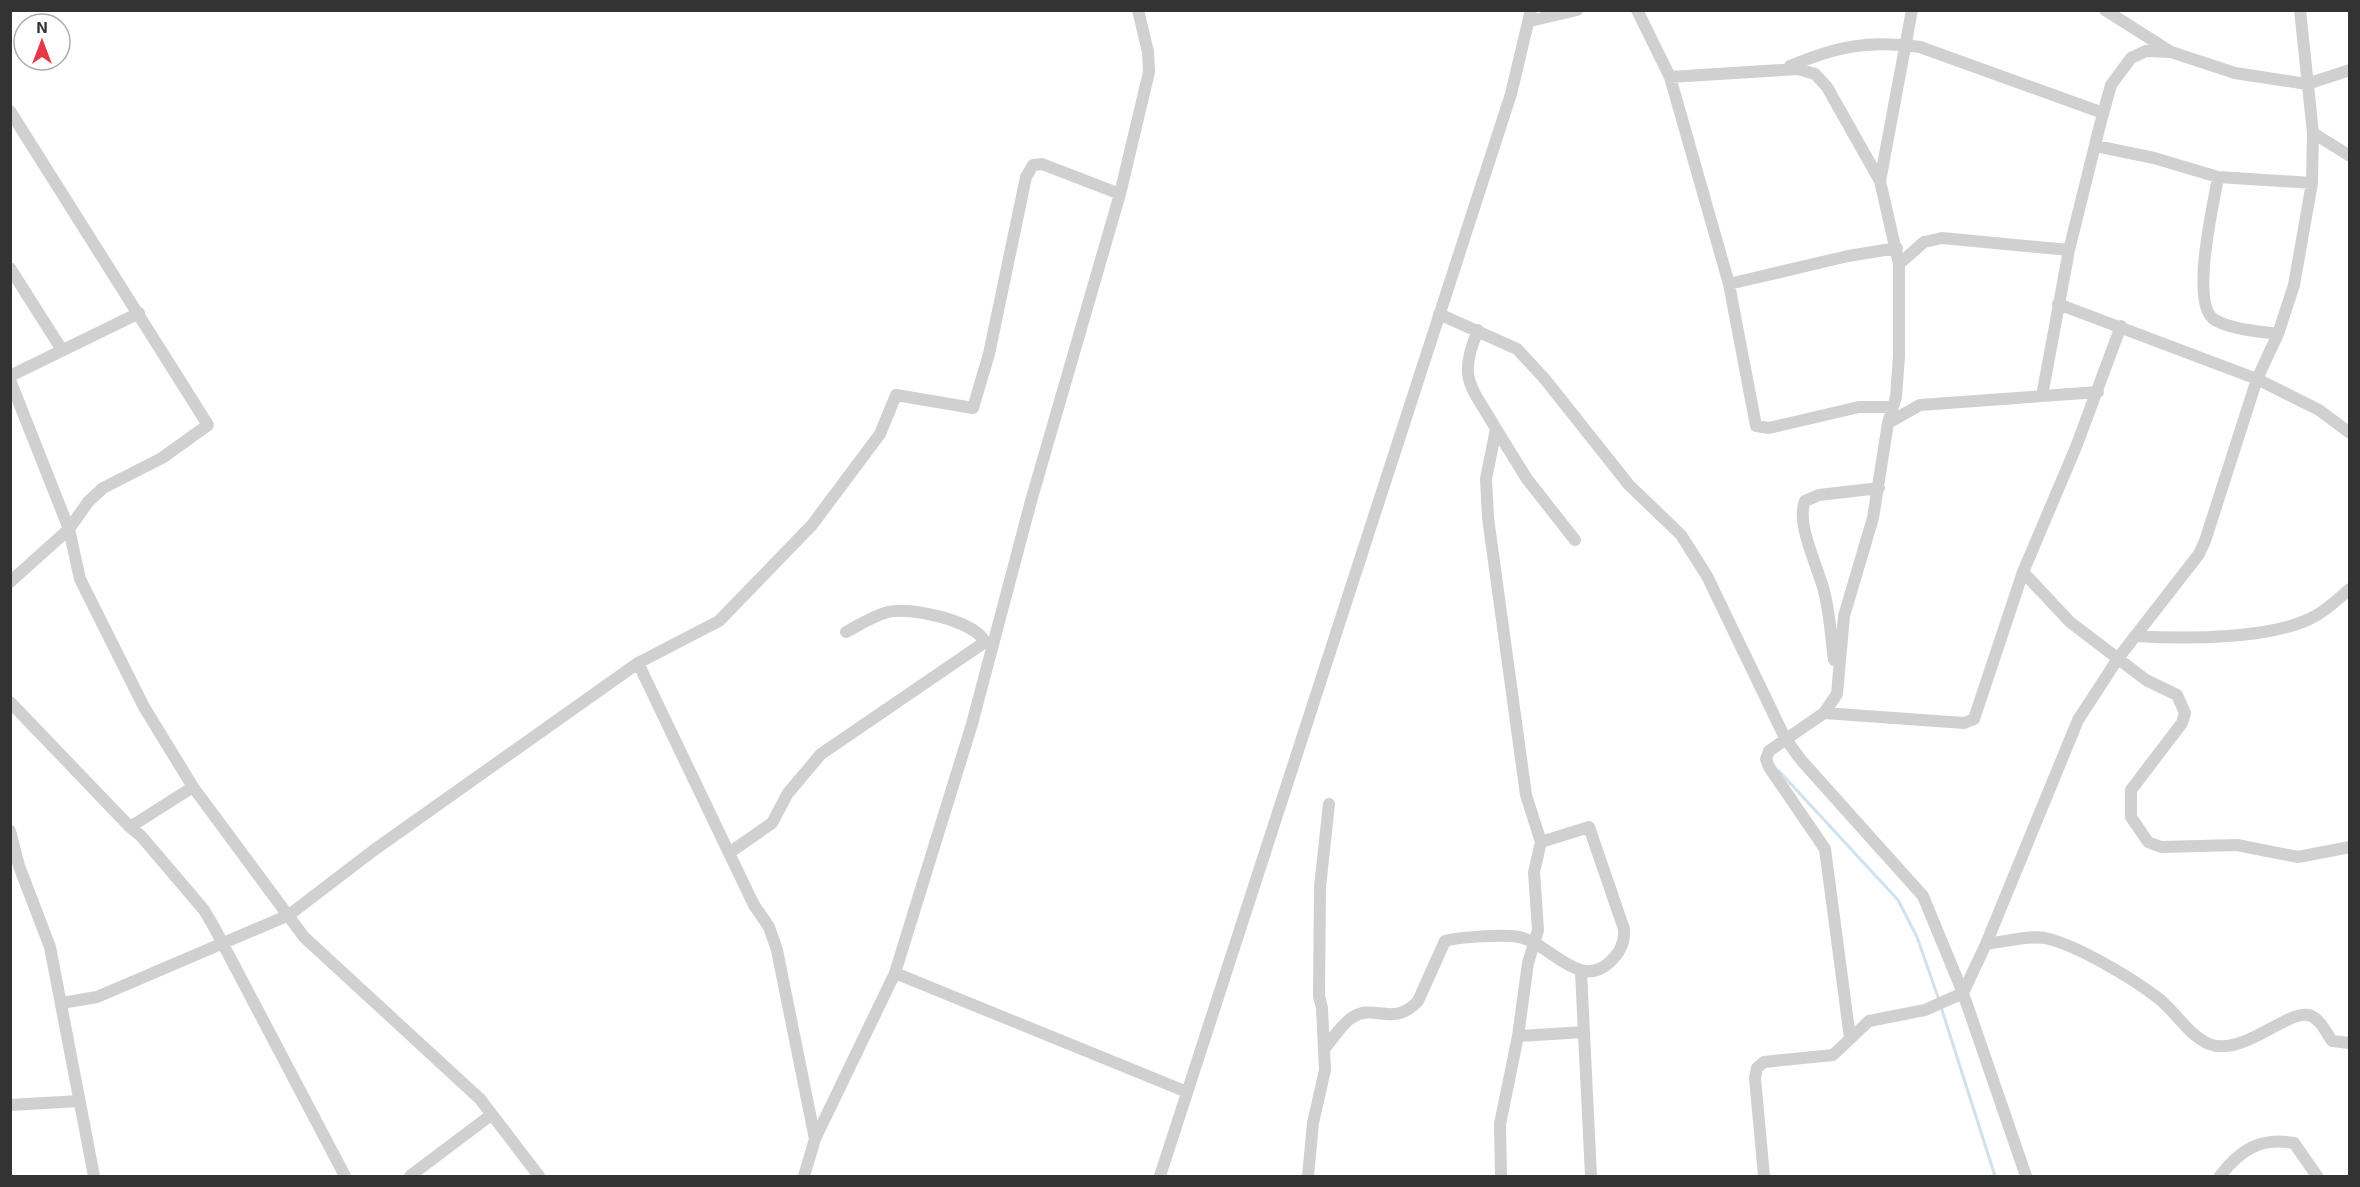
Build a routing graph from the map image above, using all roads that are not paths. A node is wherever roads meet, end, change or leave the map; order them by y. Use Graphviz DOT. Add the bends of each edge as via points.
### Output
graph roads {
  1 [pos="1138,10"];
  2 [pos="1577,10"];
  3 [pos="1637,10"];
  4 [pos="1912,10"];
  5 [pos="2105,10"];
  6 [pos="2300,10"];
  7 [pos="1531,16"];
  8 [pos="1908,45"];
  9 [pos="2171,52"];
  10 [pos="1782,69"];
  11 [pos="2349,70"];
  12 [pos="1670,77"];
  13 [pos="2307,84"];
  14 [pos="10,111"];
  15 [pos="2103,113"];
  16 [pos="2313,133"];
  17 [pos="2096,146"];
  18 [pos="2349,156"];
  19 [pos="2218,177"];
  20 [pos="1880,181"];
  21 [pos="2312,183"];
  22 [pos="1120,194"];
  23 [pos="1897,248"];
  24 [pos="2069,250"];
  25 [pos="1899,264"];
  26 [pos="10,268"];
  27 [pos="1729,284"];
  28 [pos="2058,304"];
  29 [pos="139,313"];
  30 [pos="1439,314"];
  31 [pos="2121,326"];
  32 [pos="1478,330"];
  33 [pos="2278,334"];
  34 [pos="62,350"];
  35 [pos="10,378"];
  36 [pos="2257,379"];
  37 [pos="2098,392"];
  38 [pos="2042,396"];
  39 [pos="1893,407"];
  40 [pos="1888,423"];
  41 [pos="1496,429"];
  42 [pos="2349,433"];
  43 [pos="1879,488"];
  44 [pos="69,529"];
  45 [pos="1575,540"];
  46 [pos="2023,572"];
  47 [pos="10,582"];
  48 [pos="2349,589"];
  49 [pos="846,632"];
  50 [pos="2135,636"];
  51 [pos="989,642"];
  52 [pos="2119,657"];
  53 [pos="638,663"];
  54 [pos="1838,694"];
  55 [pos="10,702"];
  56 [pos="1824,713"];
  57 [pos="1785,738"];
  58 [pos="193,787"];
  59 [pos="1329,804"];
  60 [pos="130,827"];
  61 [pos="10,831"];
  62 [pos="1541,842"];
  63 [pos="2349,847"];
  64 [pos="729,853"];
  65 [pos="15,867"];
  66 [pos="289,915"];
  67 [pos="1533,942"];
  68 [pos="221,943"];
  69 [pos="1986,944"];
  70 [pos="1581,972"];
  71 [pos="895,973"];
  72 [pos="1963,993"];
  73 [pos="62,1003"];
  74 [pos="1584,1032"];
  75 [pos="1518,1036"];
  76 [pos="1850,1038"];
  77 [pos="2349,1043"];
  78 [pos="1324,1049"];
  79 [pos="1187,1092"];
  80 [pos="79,1101"];
  81 [pos="10,1105"];
  82 [pos="491,1115"];
  83 [pos="815,1139"];
  84 [pos="94,1176"];
  85 [pos="345,1176"];
  86 [pos="410,1176"];
  87 [pos="539,1176"];
  88 [pos="804,1176"];
  89 [pos="1160,1176"];
  90 [pos="1308,1176"];
  91 [pos="1501,1176"];
  92 [pos="1591,1176"];
  93 [pos="1764,1176"];
  94 [pos="2026,1176"];
  95 [pos="2220,1176"];
  96 [pos="2317,1176"];
  1 -- 22 [label="street" via="1149,72"];
  2 -- 7 [label="street"];
  3 -- 12 [label="street"];
  4 -- 8 [label="street"];
  5 -- 9 [label="street"];
  6 -- 13 [label="street"];
  7 -- 30 [label="street" via="1511,94"];
  8 -- 10 [label="street" via="1852,45 1822,52"];
  8 -- 15 [label="street"];
  8 -- 20 [label="street"];
  9 -- 13 [label="street" via="2235,73"];
  9 -- 15 [label="street" via="2146,51 2131,58 2111,85"];
  10 -- 12 [label="street"];
  10 -- 20 [label="street" via="1806,70 1827,87"];
  11 -- 13 [label="street"];
  12 -- 27 [label="street"];
  13 -- 16 [label="street"];
  14 -- 29 [label="street"];
  15 -- 17 [label="street"];
  16 -- 18 [label="street"];
  16 -- 21 [label="street"];
  17 -- 19 [label="street"];
  17 -- 24 [label="street"];
  19 -- 21 [label="street"];
  19 -- 33 [label="street" via="2203,271 2205,309 2215,320"];
  20 -- 23 [label="street"];
  21 -- 33 [label="street" via="2298,266"];
  22 -- 51 [label="street"];
  22 -- 53 [label="street" via="1042,164 1033,165 1026,177 989,354 973,408 896,394 880,434 866,456 854,466 812,525 742,598 718,621"];
  23 -- 25 [label="street"];
  23 -- 27 [label="street"];
  24 -- 25 [label="street" via="1942,238 1924,242"];
  24 -- 28 [label="street"];
  25 -- 39 [label="street" via="1899,356"];
  26 -- 34 [label="street"];
  27 -- 39 [label="street" via="1755,426 1777,426 1859,407"];
  28 -- 31 [label="street"];
  28 -- 38 [label="street"];
  29 -- 34 [label="street"];
  29 -- 44 [label="street" via="208,425 162,458 103,488"];
  30 -- 32 [label="street"];
  30 -- 79 [label="street"];
  31 -- 36 [label="street"];
  31 -- 37 [label="street"];
  32 -- 41 [label="street" via="1468,354 1468,379"];
  32 -- 57 [label="street" via="1517,348 1530,361 1629,485 1686,542 1707,576"];
  33 -- 36 [label="street"];
  34 -- 35 [label="street"];
  35 -- 44 [label="street"];
  36 -- 42 [label="street" via="2319,410"];
  36 -- 50 [label="street" via="2203,547"];
  37 -- 38 [label="street"];
  37 -- 46 [label="street"];
  38 -- 40 [label="street" via="1920,405"];
  39 -- 40 [label="street"];
  40 -- 43 [label="street"];
  41 -- 45 [label="street" via="1527,480"];
  41 -- 62 [label="street" via="1486,479 1488,518 1526,795"];
  43 -- 54 [label="street" via="1844,616"];
  43 -- 54 [label="street" via="1819,495 1803,506 1804,525 1826,597"];
  44 -- 47 [label="street"];
  44 -- 58 [label="street" via="80,579 144,707"];
  46 -- 52 [label="street" via="2070,622"];
  46 -- 56 [label="street" via="1972,721"];
  48 -- 50 [label="street" via="2316,615 2286,626 2204,638"];
  49 -- 51 [label="street" via="879,615 898,611 964,624"];
  50 -- 52 [label="street"];
  51 -- 64 [label="street" via="821,754 788,793 772,822"];
  51 -- 71 [label="street" via="972,724"];
  52 -- 63 [label="street" via="2150,682 2176,695 2185,713 2182,723 2131,790 2131,817 2148,842 2162,847 2237,845 2298,857"];
  52 -- 69 [label="street" via="2073,732"];
  53 -- 64 [label="street"];
  53 -- 66 [label="street"];
  54 -- 56 [label="street"];
  55 -- 60 [label="street"];
  56 -- 57 [label="street"];
  57 -- 72 [label="street" via="1919,889"];
  57 -- 76 [label="street" via="1769,751 1766,759 1825,849"];
  58 -- 60 [label="street"];
  58 -- 66 [label="street"];
  59 -- 78 [label="street" via="1320,887 1319,996"];
  60 -- 68 [label="street" via="204,910"];
  61 -- 65 [label="street"];
  62 -- 67 [label="street" via="1534,872 1539,921"];
  62 -- 70 [label="street" via="1589,827 1624,929 1624,942 1612,960 1594,972"];
  64 -- 83 [label="street" via="769,927 777,950"];
  65 -- 73 [label="street" via="50,947"];
  66 -- 68 [label="street"];
  66 -- 82 [label="street" via="304,937 480,1099"];
  67 -- 70 [label="street"];
  67 -- 75 [label="street"];
  67 -- 78 [label="street" via="1518,937 1445,941 1418,1001 1411,1008 1402,1014 1362,1013 1352,1017"];
  68 -- 73 [label="street" via="97,997"];
  68 -- 85 [label="street"];
  69 -- 72 [label="street"];
  69 -- 77 [label="street" via="2044,938 2062,944 2159,999 2209,1044 2225,1047 2268,1032 2295,1016 2308,1015 2318,1020 2332,1041"];
  70 -- 74 [label="street"];
  71 -- 79 [label="street"];
  71 -- 83 [label="street"];
  72 -- 76 [label="street" via="1924,1010 1869,1021"];
  72 -- 94 [label="street"];
  73 -- 80 [label="street"];
  74 -- 75 [label="street"];
  74 -- 92 [label="street"];
  75 -- 91 [label="street" via="1498,1138"];
  76 -- 93 [label="street" via="1833,1055 1764,1062 1757,1068"];
  78 -- 90 [label="street" via="1325,1070 1313,1123"];
  79 -- 89 [label="street"];
  80 -- 81 [label="street"];
  80 -- 84 [label="street"];
  82 -- 86 [label="street"];
  82 -- 87 [label="street"];
  83 -- 88 [label="street"];
  95 -- 96 [label="street" via="2237,1156 2275,1139 2294,1143"];
}
